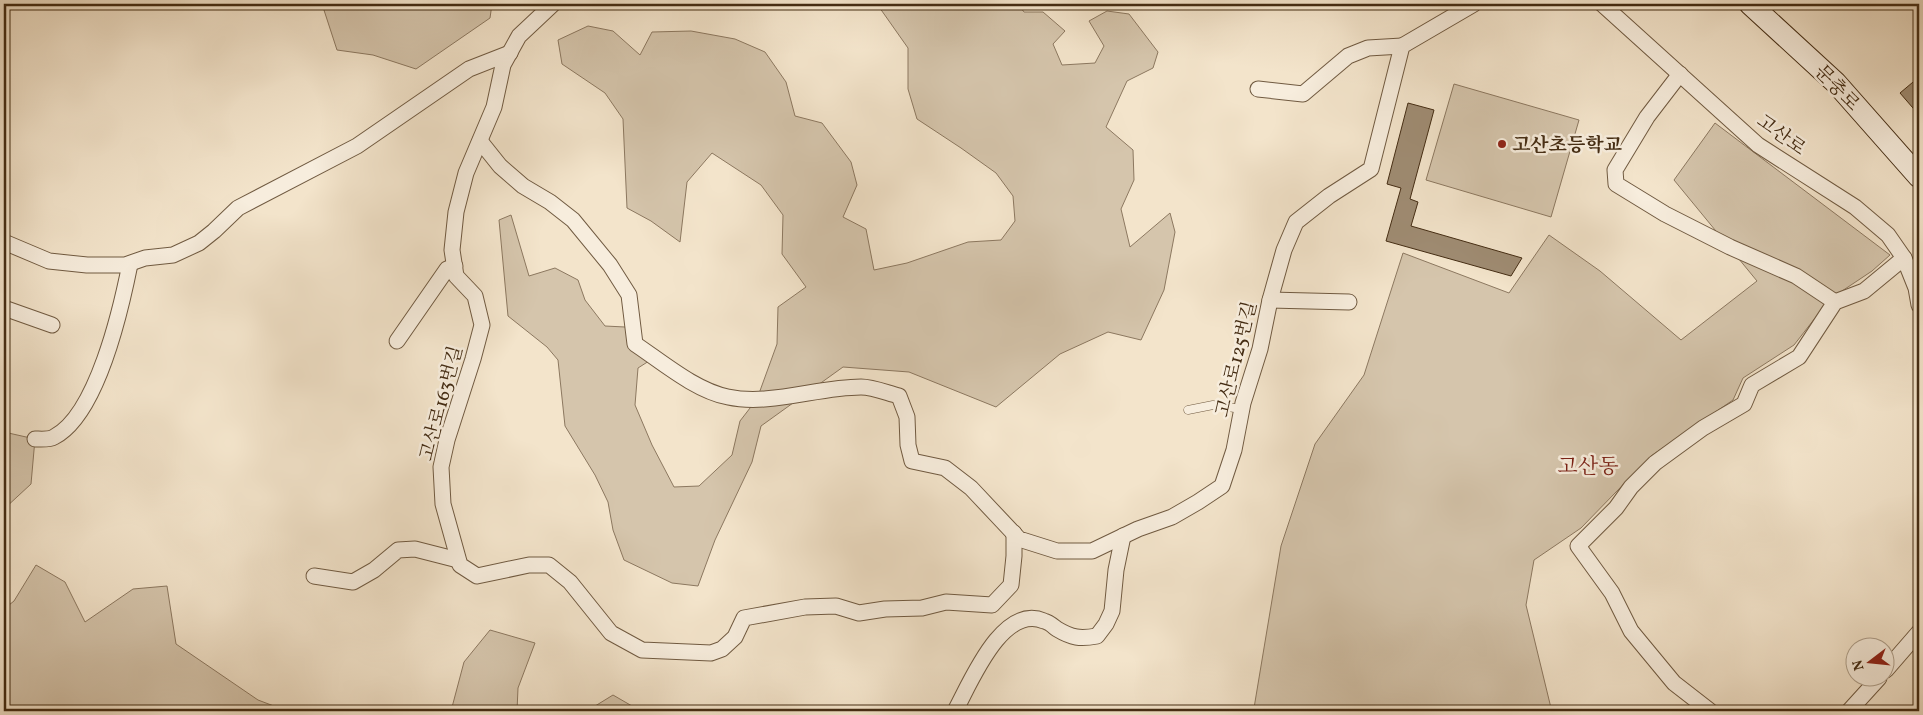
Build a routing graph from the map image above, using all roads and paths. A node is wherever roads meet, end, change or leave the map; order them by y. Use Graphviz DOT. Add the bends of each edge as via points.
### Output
graph roads {
  1 [pos="553,4"];
  2 [pos="1474,4"];
  3 [pos="1602,4"];
  4 [pos="1750,4"];
  5 [pos="1402,46"];
  6 [pos="510,53"];
  7 [pos="1680,74"];
  8 [pos="1258,89"];
  9 [pos="480,141"];
  10 [pos="1919,177"];
  11 [pos="4,242"];
  12 [pos="1904,258"];
  13 [pos="130,264"];
  14 [pos="455,266"];
  15 [pos="1270,300"];
  16 [pos="1349,302"];
  17 [pos="1835,302"];
  18 [pos="1919,305"];
  19 [pos="4,308"];
  20 [pos="52,325"];
  21 [pos="397,341"];
  22 [pos="1242,409"];
  23 [pos="1188,410"];
  24 [pos="34,439"];
  25 [pos="1014,534"];
  26 [pos="1122,536"];
  27 [pos="458,560"];
  28 [pos="314,576"];
  29 [pos="1919,632"];
  30 [pos="1896,658"];
  31 [pos="1870,688"];
  32 [pos="956,711"];
  33 [pos="1710,711"];
  34 [pos="1849,711"];
  1 -- 6 [label="street, 고산로163번길" via="519,36"];
  2 -- 5 [label="street"];
  3 -- 7 [label="street, 고산로"];
  4 -- 10 [label="street, 문충로" via="1836,83"];
  5 -- 8 [label="street" via="1368,48 1348,56 1303,94"];
  5 -- 15 [label="street, 고산로125번길" via="1371,169 1296,222 1284,250"];
  6 -- 9 [label="street, 고산로163번길" via="503,65 494,107"];
  6 -- 13 [label="street" via="469,69 356,146 238,208 199,243 173,255 145,258"];
  7 -- 12 [label="street, 고산로" via="1758,145 1855,207 1888,235"];
  7 -- 17 [label="street" via="1647,117 1615,170 1616,184 1673,218 1796,276"];
  9 -- 14 [label="street, 고산로163번길" via="466,173 456,212 452,250"];
  9 -- 25 [label="street, 고산로125번길" via="500,166 523,186 573,220 610,265 630,295 635,344 703,388 727,397 752,400 863,387 898,396 907,417 912,461 945,468 971,488"];
  11 -- 13 [label="street" via="49,261 87,265"];
  12 -- 17 [label="street" via="1864,291"];
  12 -- 18 [label="street, 고산로"];
  13 -- 24 [label="street" via="117,326 88,398 70,425 52,438"];
  14 -- 21 [label="street" via="447,269"];
  14 -- 27 [label="street, 고산로163번길" via="456,276 475,296 482,325 441,467 442,504"];
  15 -- 16 [label="street"];
  15 -- 22 [label="street, 고산로125번길" via="1260,349"];
  17 -- 33 [label="street" via="1799,357 1752,385 1744,404 1703,428 1655,463 1578,546 1612,593 1631,631 1674,683"];
  19 -- 20 [label="street"];
  22 -- 23 [label="lane" via="1214,405"];
  22 -- 26 [label="street, 고산로125번길" via="1234,450 1222,486 1172,517"];
  25 -- 26 [label="street, 고산로125번길" via="1057,551 1092,551"];
  25 -- 27 [label="street" via="1011,585 992,605 946,602 922,608 859,613 836,606 805,607 744,618 735,638 722,649 710,653 642,650 611,633 570,582 549,565 529,565 477,576 460,565"];
  26 -- 32 [label="street" via="1112,611 1096,636 1080,639 1043,620 1027,619 1008,628 988,649"];
  27 -- 28 [label="street" via="415,549 398,550 353,582"];
  29 -- 30 [label="street"];
  31 -- 34 [label="street"];
}
